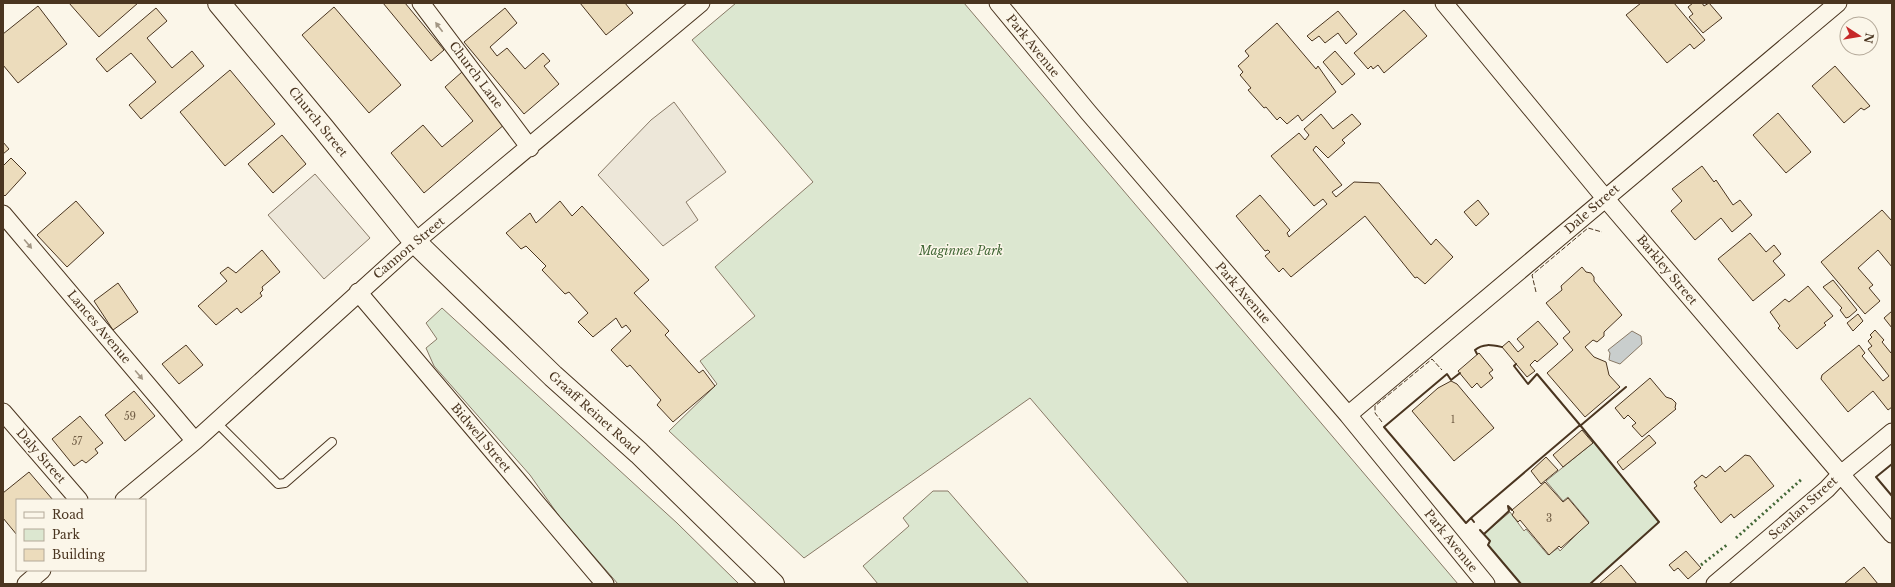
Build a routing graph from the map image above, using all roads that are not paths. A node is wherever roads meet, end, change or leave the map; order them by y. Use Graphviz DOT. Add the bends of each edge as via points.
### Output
graph roads {
  1 [pos="219,3"];
  2 [pos="421,3"];
  3 [pos="701,3"];
  4 [pos="998,3"];
  5 [pos="1444,3"];
  6 [pos="1838,3"];
  7 [pos="530,148"];
  8 [pos="1606,198"];
  9 [pos="3,214"];
  10 [pos="414,242"];
  11 [pos="358,292"];
  12 [pos="3,412"];
  13 [pos="1348,415"];
  14 [pos="216,422"];
  15 [pos="1892,432"];
  16 [pos="195,441"];
  17 [pos="332,442"];
  18 [pos="1841,474"];
  19 [pos="78,499"];
  20 [pos="125,499"];
  21 [pos="1892,534"];
  22 [pos="41,571"];
  23 [pos="26,584"];
  24 [pos="605,584"];
  25 [pos="773,584"];
  26 [pos="1486,584"];
  27 [pos="1715,584"];
  1 -- 10 [label="main road, Church Street"];
  7 -- 2 [label="street, Church Lane, one-way"];
  3 -- 7 [label="street, Cannon Street"];
  4 -- 13 [label="street, Park Avenue"];
  5 -- 8 [label="street, Barkley Street"];
  6 -- 8 [label="street, Dale Street"];
  7 -- 10 [label="street, Cannon Street"];
  8 -- 13 [label="street, Dale Street"];
  8 -- 18 [label="street, Barkley Street"];
  9 -- 16 [label="street, Lances Avenue, one-way"];
  10 -- 11 [label="street, Cannon Street"];
  10 -- 25 [label="main road, Graaff Reinet Road"];
  11 -- 14 [label="street, Cannon Street"];
  11 -- 24 [label="street, Bidwell Street"];
  12 -- 19 [label="street, Daly Street"];
  13 -- 26 [label="street, Park Avenue"];
  14 -- 16 [label="street, Cannon Street"];
  14 -- 17 [label="lane" via="278,484 285,483"];
  15 -- 18 [label="street, Scanlan Street"];
  16 -- 20 [label="street, Cannon Street"];
  18 -- 21 [label="street, Barkley Street"];
  18 -- 27 [label="street, Scanlan Street" via="1827,489"];
  22 -- 23 [label="street"];
}
